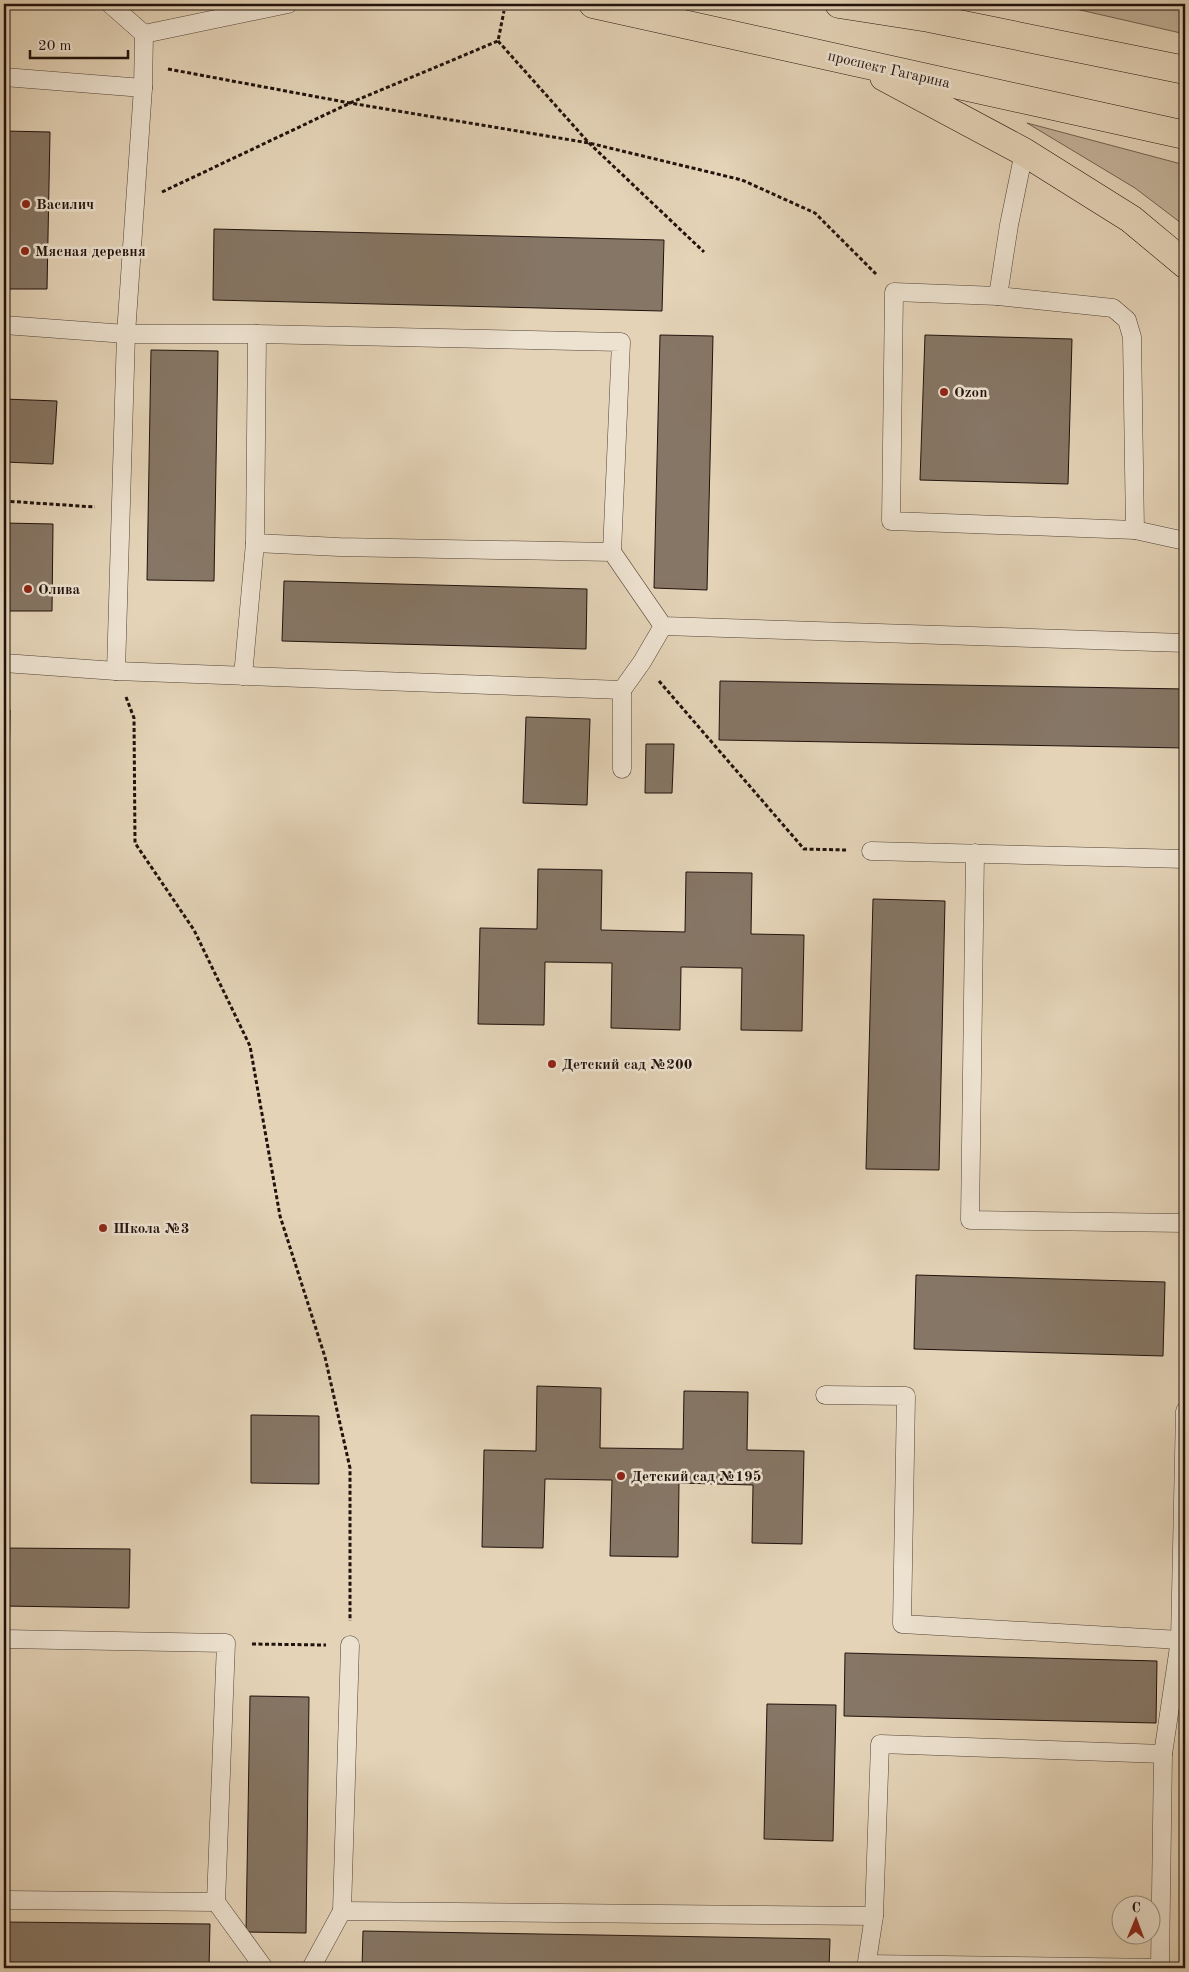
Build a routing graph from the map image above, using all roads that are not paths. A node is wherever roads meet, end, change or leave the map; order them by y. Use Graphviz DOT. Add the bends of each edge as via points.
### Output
graph roads {
  1 [pos="110,4"];
  2 [pos="288,4"];
  3 [pos="593,4"];
  4 [pos="839,4"];
  5 [pos="932,11"];
  6 [pos="144,34"];
  7 [pos="854,61"];
  8 [pos="1185,70"];
  9 [pos="4,77"];
  10 [pos="142,88"];
  11 [pos="1185,135"];
  12 [pos="1024,152"];
  13 [pos="1185,264"];
  14 [pos="998,296"];
  15 [pos="4,325"];
  16 [pos="126,334"];
  17 [pos="258,334"];
  18 [pos="1135,530"];
  19 [pos="1185,541"];
  20 [pos="255,543"];
  21 [pos="612,552"];
  22 [pos="663,626"];
  23 [pos="1185,643"];
  24 [pos="4,663"];
  25 [pos="116,671"];
  26 [pos="243,676"];
  27 [pos="622,690"];
  28 [pos="622,768"];
  29 [pos="872,850"];
  30 [pos="975,853"];
  31 [pos="1185,859"];
  32 [pos="1185,1224"];
  33 [pos="825,1395"];
  34 [pos="1185,1411"];
  35 [pos="4,1639"];
  36 [pos="1183,1640"];
  37 [pos="350,1645"];
  38 [pos="1163,1754"];
  39 [pos="4,1900"];
  40 [pos="216,1902"];
  41 [pos="342,1911"];
  42 [pos="874,1916"];
  43 [pos="867,1966"];
  44 [pos="264,1968"];
  45 [pos="311,1968"];
  46 [pos="1161,1968"];
  1 -- 6 [label="lane"];
  2 -- 6 [label="lane"];
  3 -- 7 [label="main road, проспект Гагарина"];
  4 -- 5 [label="main road"];
  5 -- 8 [label="main road"];
  6 -- 10 [label="lane"];
  7 -- 11 [label="main road, проспект Гагарина"];
  7 -- 12 [label="main road"];
  9 -- 10 [label="lane"];
  10 -- 16 [label="lane"];
  12 -- 13 [label="main road" via="1131,219"];
  12 -- 14 [label="lane"];
  14 -- 18 [label="lane" via="1113,308 1127,320 1132,337"];
  14 -- 18 [label="lane" via="894,292 891,521"];
  15 -- 16 [label="lane"];
  16 -- 17 [label="lane"];
  16 -- 25 [label="lane"];
  17 -- 20 [label="lane"];
  17 -- 21 [label="lane" via="621,342"];
  18 -- 19 [label="lane"];
  20 -- 21 [label="lane"];
  20 -- 26 [label="lane"];
  21 -- 22 [label="lane"];
  22 -- 23 [label="lane"];
  22 -- 27 [label="lane"];
  24 -- 25 [label="lane"];
  25 -- 26 [label="lane"];
  26 -- 27 [label="lane"];
  27 -- 28 [label="lane"];
  29 -- 30 [label="lane"];
  30 -- 31 [label="lane"];
  30 -- 32 [label="lane" via="970,1220"];
  33 -- 36 [label="lane" via="906,1396 902,1624"];
  34 -- 36 [label="lane"];
  35 -- 40 [label="lane" via="226,1643"];
  36 -- 38 [label="lane"];
  37 -- 41 [label="lane"];
  38 -- 42 [label="lane" via="880,1744"];
  38 -- 46 [label="lane"];
  39 -- 40 [label="lane"];
  40 -- 44 [label="lane"];
  41 -- 42 [label="lane"];
  41 -- 45 [label="lane"];
  42 -- 43 [label="lane"];
  43 -- 46 [label="lane"];
}
